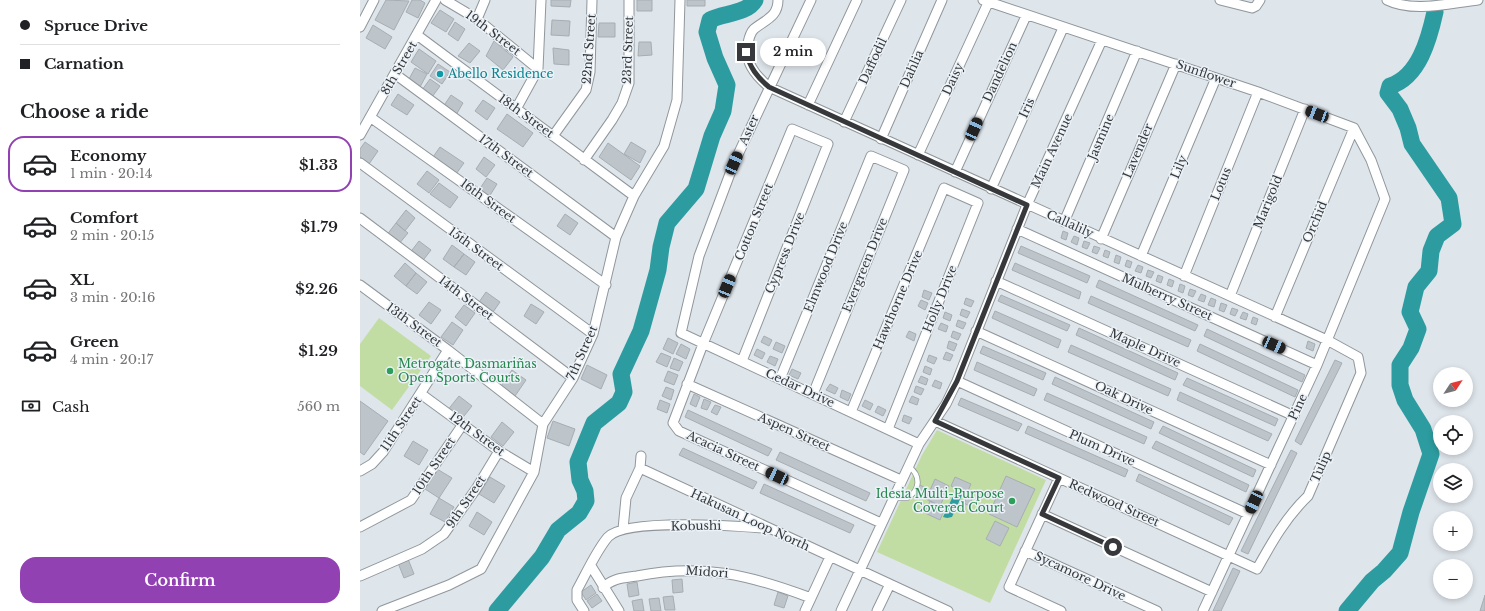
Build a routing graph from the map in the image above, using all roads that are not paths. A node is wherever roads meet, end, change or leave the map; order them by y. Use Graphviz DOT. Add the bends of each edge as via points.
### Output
graph roads {
  1 [pos="374,0"];
  2 [pos="436,0"];
  3 [pos="445,0"];
  4 [pos="485,0"];
  5 [pos="541,0"];
  6 [pos="592,0"];
  7 [pos="629,0"];
  8 [pos="680,0"];
  9 [pos="778,0"];
  10 [pos="811,0"];
  11 [pos="857,0"];
  12 [pos="901,0"];
  13 [pos="942,0"];
  14 [pos="1220,0"];
  15 [pos="1388,0"];
  16 [pos="1478,0"];
  17 [pos="985,1"];
  18 [pos="1258,3"];
  19 [pos="1026,16"];
  20 [pos="477,19"];
  21 [pos="360,27"];
  22 [pos="1063,28"];
  23 [pos="418,35"];
  24 [pos="1102,40"];
  25 [pos="1137,51"];
  26 [pos="1176,64"];
  27 [pos="538,69"];
  28 [pos="396,74"];
  29 [pos="1216,78"];
  30 [pos="769,87"];
  31 [pos="1258,92"];
  32 [pos="808,105"];
  33 [pos="516,109"];
  34 [pos="1305,109"];
  35 [pos="370,117"];
  36 [pos="844,122"];
  37 [pos="1354,128"];
  38 [pos="792,129"];
  39 [pos="360,135"];
  40 [pos="553,136"];
  41 [pos="881,138"];
  42 [pos="918,155"];
  43 [pos="871,156"];
  44 [pos="584,160"];
  45 [pos="360,163"];
  46 [pos="955,172"];
  47 [pos="944,188"];
  48 [pos="991,188"];
  49 [pos="634,196"];
  50 [pos="1027,205"];
  51 [pos="360,218"];
  52 [pos="1064,222"];
  53 [pos="1017,229"];
  54 [pos="616,237"];
  55 [pos="1101,239"];
  56 [pos="1141,256"];
  57 [pos="1184,276"];
  58 [pos="996,280"];
  59 [pos="360,285"];
  60 [pos="606,285"];
  61 [pos="1230,296"];
  62 [pos="1275,317"];
  63 [pos="976,330"];
  64 [pos="681,333"];
  65 [pos="593,334"];
  66 [pos="1327,340"];
  67 [pos="704,344"];
  68 [pos="448,350"];
  69 [pos="742,361"];
  70 [pos="1317,365"];
  71 [pos="573,378"];
  72 [pos="780,379"];
  73 [pos="957,381"];
  74 [pos="687,384"];
  75 [pos="421,394"];
  76 [pos="813,394"];
  77 [pos="851,412"];
  78 [pos="1294,416"];
  79 [pos="935,421"];
  80 [pos="463,424"];
  81 [pos="543,424"];
  82 [pos="674,426"];
  83 [pos="888,429"];
  84 [pos="919,444"];
  85 [pos="499,451"];
  86 [pos="641,456"];
  87 [pos="1271,465"];
  88 [pos="908,466"];
  89 [pos="640,468"];
  90 [pos="360,471"];
  91 [pos="534,472"];
  92 [pos="1059,478"];
  93 [pos="901,480"];
  94 [pos="893,498"];
  95 [pos="1042,514"];
  96 [pos="1248,514"];
  97 [pos="882,523"];
  98 [pos="360,527"];
  99 [pos="768,528"];
  100 [pos="623,529"];
  101 [pos="1025,551"];
  102 [pos="1229,555"];
  103 [pos="830,556"];
  104 [pos="591,566"];
  105 [pos="860,570"];
  106 [pos="360,576"];
  107 [pos="890,584"];
  108 [pos="603,588"];
  109 [pos="1212,592"];
  110 [pos="811,598"];
  111 [pos="382,611"];
  112 [pos="584,611"];
  113 [pos="619,611"];
  114 [pos="805,611"];
  115 [pos="842,611"];
  116 [pos="877,611"];
  117 [pos="948,611"];
  118 [pos="1061,611"];
  119 [pos="1157,611"];
  120 [pos="1203,611"];
  1 -- 21 [label="street"];
  2 -- 23 [label="street, 8th Street"];
  3 -- 20 [label="street, 19th Street"];
  4 -- 20 [label="street"];
  5 -- 27 [label="street"];
  6 -- 40 [label="street, 22nd Street" via="590,72 586,90"];
  7 -- 44 [label="street, 23rd Street" via="629,83 612,120"];
  8 -- 49 [label="street, 7th Street" via="677,100 664,146"];
  9 -- 30 [label="street" via="772,18 753,30 746,52 749,64"];
  10 -- 30 [label="street, Aster"];
  11 -- 32 [label="street"];
  12 -- 36 [label="street, Daffodil"];
  13 -- 41 [label="street, Dahlia"];
  14 -- 18 [label="street" via="1252,8"];
  15 -- 16 [label="street" via="1404,6"];
  17 -- 19 [label="street, Sunflower"];
  17 -- 42 [label="street, Daisy"];
  19 -- 22 [label="street, Sunflower"];
  19 -- 46 [label="street, Dandelion"];
  20 -- 27 [label="street, 19th Street"];
  22 -- 24 [label="street, Sunflower"];
  22 -- 48 [label="street, Iris"];
  23 -- 28 [label="street, 8th Street"];
  23 -- 33 [label="street, 18th Street"];
  24 -- 25 [label="street, Sunflower"];
  24 -- 50 [label="street, Main Avenue"];
  25 -- 26 [label="street, Sunflower"];
  25 -- 52 [label="street, Jasmine"];
  26 -- 29 [label="street, Sunflower"];
  26 -- 55 [label="street, Lavender"];
  27 -- 33 [label="street"];
  28 -- 35 [label="street, 8th Street"];
  28 -- 54 [label="street, 17th Street"];
  29 -- 31 [label="street, Sunflower"];
  29 -- 56 [label="street, Lily"];
  30 -- 32 [label="street, Callalily"];
  30 -- 64 [label="street, Aster" via="734,163 699,256"];
  31 -- 34 [label="street, Sunflower"];
  31 -- 57 [label="street, Lotus"];
  32 -- 36 [label="street, Callalily"];
  33 -- 40 [label="street, 18th Street"];
  34 -- 37 [label="street, Sunflower"];
  34 -- 61 [label="street, Marigold"];
  35 -- 39 [label="street, 8th Street"];
  35 -- 60 [label="street, 16th Street"];
  36 -- 41 [label="street, Callalily"];
  37 -- 62 [label="street, Orchid"];
  37 -- 66 [label="street, Pine" via="1371,160 1385,199"];
  38 -- 67 [label="street, Cotton Street"];
  38 -- 69 [label="street, Cypress Drive" via="828,144"];
  40 -- 44 [label="street, 18th Street"];
  41 -- 42 [label="street, Callalily"];
  42 -- 46 [label="street, Callalily"];
  43 -- 72 [label="street, Elmwood Drive"];
  43 -- 76 [label="street, Evergreen Drive" via="904,170"];
  44 -- 49 [label="street, 18th Street"];
  45 -- 65 [label="street, 15th Street"];
  46 -- 48 [label="street, Callalily"];
  47 -- 77 [label="street, Hawthorne Drive"];
  47 -- 83 [label="street, Holly Drive" via="978,203"];
  48 -- 50 [label="street, Callalily"];
  49 -- 54 [label="street, 7th Street"];
  50 -- 52 [label="street, Callalily"];
  50 -- 53 [label="street, Main Avenue"];
  51 -- 71 [label="street, 14th Street"];
  52 -- 55 [label="street, Callalily"];
  53 -- 58 [label="street, Main Avenue"];
  53 -- 70 [label="street, Mulberry Street"];
  54 -- 60 [label="street, 7th Street"];
  55 -- 56 [label="street, Callalily"];
  56 -- 57 [label="street, Callalily"];
  57 -- 61 [label="street, Callalily"];
  58 -- 63 [label="street, Main Avenue"];
  58 -- 78 [label="street, Maple Drive"];
  59 -- 68 [label="street, 13th Street"];
  60 -- 65 [label="street, 7th Street"];
  61 -- 62 [label="street, Callalily"];
  62 -- 66 [label="street, Callalily"];
  63 -- 73 [label="street, Main Avenue"];
  63 -- 87 [label="street, Oak Drive"];
  64 -- 67 [label="street, Cedar Drive"];
  65 -- 71 [label="street, 7th Street"];
  66 -- 70 [label="street, Pine"];
  66 -- 102 [label="street, Tulip" via="1358,357 1360,373 1321,469 1308,496 1281,528 1257,569"];
  67 -- 69 [label="street, Cedar Drive"];
  67 -- 74 [label="street, Cotton Street"];
  68 -- 75 [label="street, 11th Street"];
  68 -- 81 [label="street, 13th Street"];
  69 -- 72 [label="street, Cedar Drive"];
  70 -- 78 [label="street, Pine"];
  71 -- 81 [label="street, 7th Street"];
  72 -- 76 [label="street, Cedar Drive"];
  73 -- 79 [label="street, Main Avenue"];
  73 -- 96 [label="street, Plum Drive"];
  74 -- 82 [label="street, Cotton Street" via="673,419"];
  74 -- 93 [label="street, Aspen Street"];
  75 -- 80 [label="street, 12th Street"];
  75 -- 90 [label="street, 11th Street" via="383,452 372,464"];
  76 -- 77 [label="street, Cedar Drive"];
  77 -- 83 [label="street, Cedar Drive"];
  78 -- 87 [label="street, Pine"];
  79 -- 84 [label="street, Main Avenue"];
  79 -- 92 [label="street, Redwood Street"];
  80 -- 85 [label="street, 12th Street"];
  80 -- 98 [label="street, 10th Street" via="411,500"];
  81 -- 91 [label="street, 7th Street"];
  82 -- 97 [label="street, Acacia Street" via="679,431"];
  83 -- 84 [label="street, Cedar Drive"];
  84 -- 88 [label="street, Main Avenue"];
  85 -- 91 [label="street, 12th Street"];
  85 -- 106 [label="street, 9th Street" via="444,534 422,549"];
  86 -- 89 [label="street"];
  87 -- 96 [label="street, Pine"];
  88 -- 93 [label="street, Main Avenue"];
  88 -- 94 [label="lane" via="915,472 917,487 908,498"];
  89 -- 99 [label="street, Hakusan Loop North"];
  89 -- 100 [label="street" via="626,498"];
  91 -- 111 [label="street, 7th Street" via="481,569 449,585"];
  92 -- 95 [label="street"];
  92 -- 102 [label="street, Redwood Street"];
  93 -- 94 [label="street, Main Avenue"];
  94 -- 97 [label="street, Main Avenue"];
  95 -- 101 [label="street"];
  95 -- 109 [label="street"];
  96 -- 102 [label="street, Pine"];
  97 -- 105 [label="street, Main Avenue"];
  99 -- 100 [label="street, Kobushi" via="713,524"];
  99 -- 103 [label="street, Hakusan Loop North"];
  100 -- 104 [label="street" via="609,536"];
  101 -- 118 [label="street" via="1009,587"];
  101 -- 119 [label="street, Sycamore Drive"];
  102 -- 109 [label="street, Pine"];
  103 -- 105 [label="street, Hakusan Loop North"];
  103 -- 110 [label="street"];
  104 -- 108 [label="street"];
  104 -- 112 [label="street" via="577,590 577,600"];
  105 -- 107 [label="street, Hakusan Loop North"];
  105 -- 115 [label="street, Main Avenue"];
  107 -- 116 [label="street"];
  107 -- 117 [label="street, Hakusan Loop North"];
  108 -- 110 [label="street, Midori" via="609,581 645,574 681,570 711,571 767,582"];
  108 -- 113 [label="street"];
  109 -- 120 [label="street, Pine"];
  110 -- 114 [label="street"];
}
